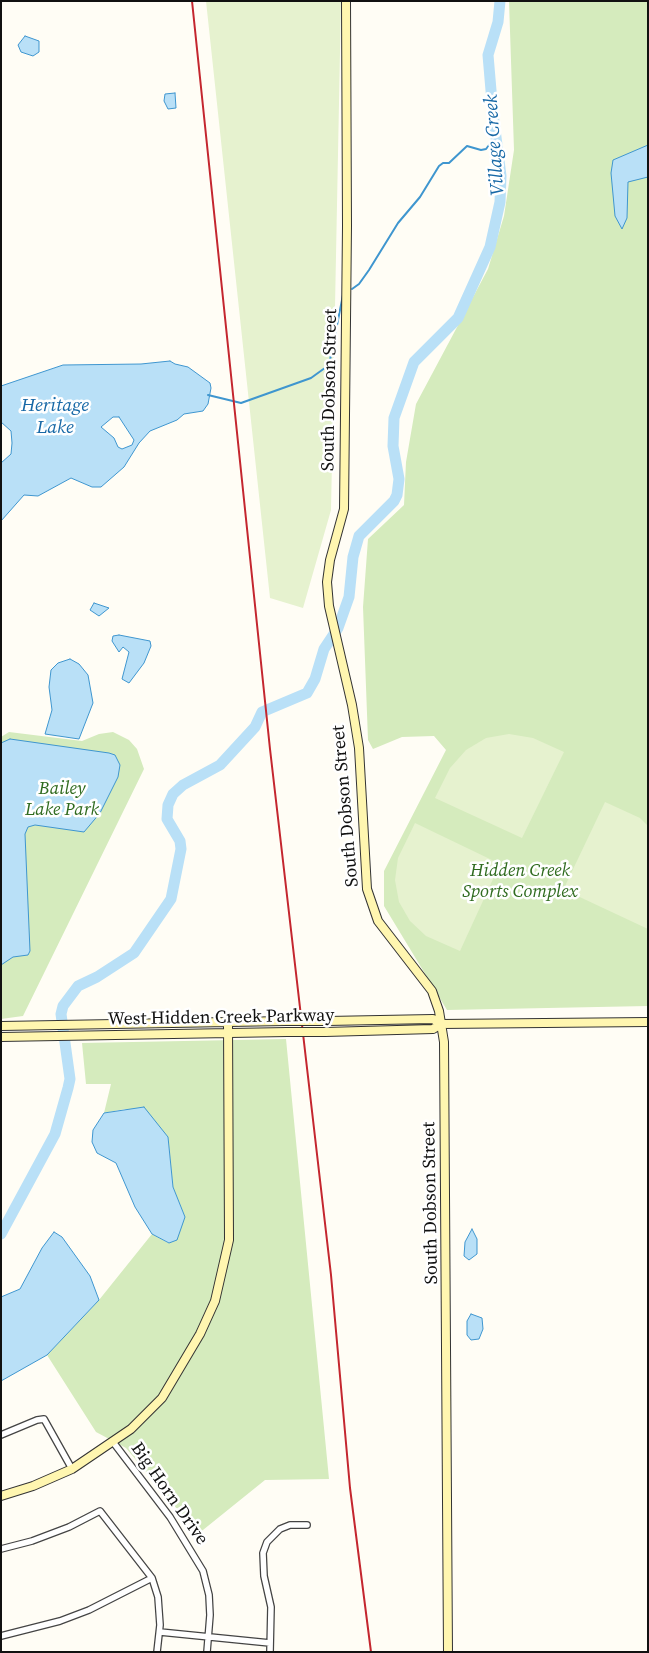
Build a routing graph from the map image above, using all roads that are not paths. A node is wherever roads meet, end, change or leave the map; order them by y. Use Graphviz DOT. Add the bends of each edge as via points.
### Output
graph roads {
  1 [pos="346,1"];
  2 [pos="228,1022"];
  3 [pos="648,1022"];
  4 [pos="441,1024"];
  5 [pos="1,1026"];
  6 [pos="228,1033"];
  7 [pos="1,1037"];
  8 [pos="1,1435"];
  9 [pos="113,1442"];
  10 [pos="72,1469"];
  11 [pos="1,1496"];
  12 [pos="307,1525"];
  13 [pos="1,1549"];
  14 [pos="152,1578"];
  15 [pos="160,1632"];
  16 [pos="1,1636"];
  17 [pos="208,1637"];
  18 [pos="270,1643"];
  19 [pos="157,1652"];
  20 [pos="207,1652"];
  21 [pos="270,1652"];
  22 [pos="448,1652"];
  1 -- 4 [label="street, South Dobson Street" via="344,509 330,560 328,582 359,748 366,889 378,921 432,991"];
  2 -- 4 [label="street, West Hidden Creek Parkway, bridge" via="433,1019"];
  2 -- 5 [label="street, West Hidden Creek Parkway"];
  2 -- 6 [label="street"];
  3 -- 4 [label="street"];
  4 -- 6 [label="street, West Hidden Creek Parkway, bridge" via="433,1029"];
  4 -- 22 [label="street, South Dobson Street" via="445,1062"];
  6 -- 7 [label="street, West Hidden Creek Parkway"];
  6 -- 9 [label="street" via="231,1218 216,1301 162,1398"];
  8 -- 10 [label="street" via="44,1419"];
  9 -- 10 [label="street"];
  9 -- 17 [label="street, Big Horn Drive" via="170,1517 202,1570 209,1595"];
  10 -- 11 [label="street"];
  12 -- 18 [label="street" via="280,1529 267,1542 263,1554 271,1608"];
  13 -- 14 [label="street" via="32,1542 100,1511"];
  14 -- 15 [label="street" via="158,1597"];
  14 -- 16 [label="street" via="89,1610"];
  15 -- 17 [label="street"];
  15 -- 19 [label="street"];
  17 -- 18 [label="street"];
  17 -- 20 [label="street, Big Horn Drive"];
  18 -- 21 [label="street"];
}
